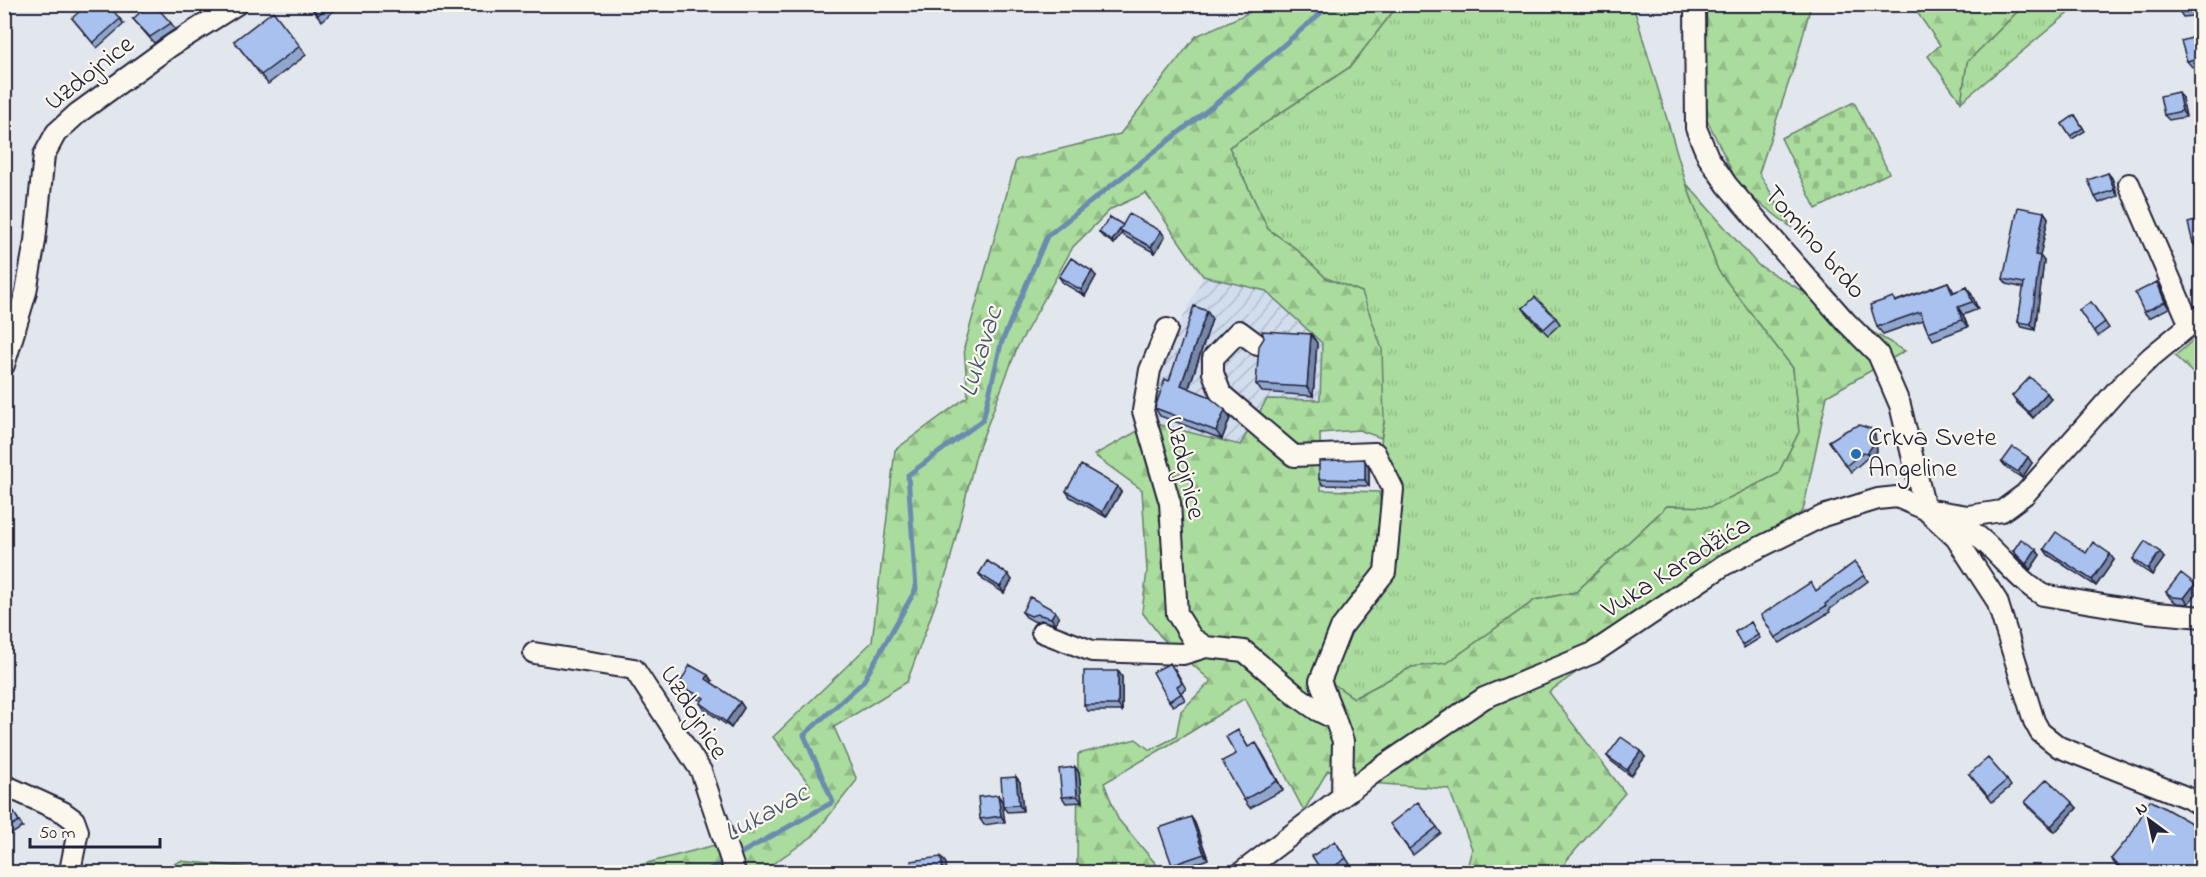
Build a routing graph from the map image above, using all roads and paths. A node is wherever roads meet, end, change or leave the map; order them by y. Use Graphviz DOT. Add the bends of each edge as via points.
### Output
graph roads {
  1 [pos="237,4"];
  2 [pos="1695,4"];
  3 [pos="2129,184"];
  4 [pos="2196,320"];
  5 [pos="1167,328"];
  6 [pos="1258,345"];
  7 [pos="4,365"];
  8 [pos="1925,509"];
  9 [pos="2202,617"];
  10 [pos="1042,632"];
  11 [pos="1206,647"];
  12 [pos="534,653"];
  13 [pos="1335,719"];
  14 [pos="4,785"];
  15 [pos="1342,796"];
  16 [pos="2202,806"];
  17 [pos="71,866"];
  18 [pos="735,871"];
  19 [pos="1242,873"];
  1 -- 7 [label="street, Uzdojnice" via="172,45 56,133 44,155 26,291"];
  2 -- 8 [label="street, Tomino brdo" via="1696,128 1708,157 1785,253 1878,354 1900,405"];
  3 -- 4 [label="street"];
  4 -- 8 [label="street" via="2119,388 2025,494 2002,511 1968,516"];
  5 -- 11 [label="street, Uzdojnice" via="1150,370 1143,411 1170,503 1176,614 1192,638"];
  6 -- 13 [label="street, Uzdojnice" via="1239,331 1213,358 1213,373 1221,394 1294,456 1375,453 1393,489 1385,572 1341,628 1320,681"];
  8 -- 9 [label="street" via="1968,530 2029,587 2043,595"];
  8 -- 15 [label="street, Vuka Karadžića" via="1898,497 1823,516 1724,565 1593,653 1484,698"];
  8 -- 16 [label="street, Vuka Karadžića" via="1956,538 1997,601 2040,732 2060,747"];
  10 -- 11 [label="street" via="1092,651 1183,654"];
  11 -- 13 [label="street" via="1244,651 1297,696"];
  12 -- 18 [label="street, Uzdojnice" via="634,669 701,771"];
  13 -- 15 [label="street, Uzdojnice" via="1343,741"];
  14 -- 17 [label="street" via="74,820 78,831"];
  15 -- 19 [label="street"];
}
